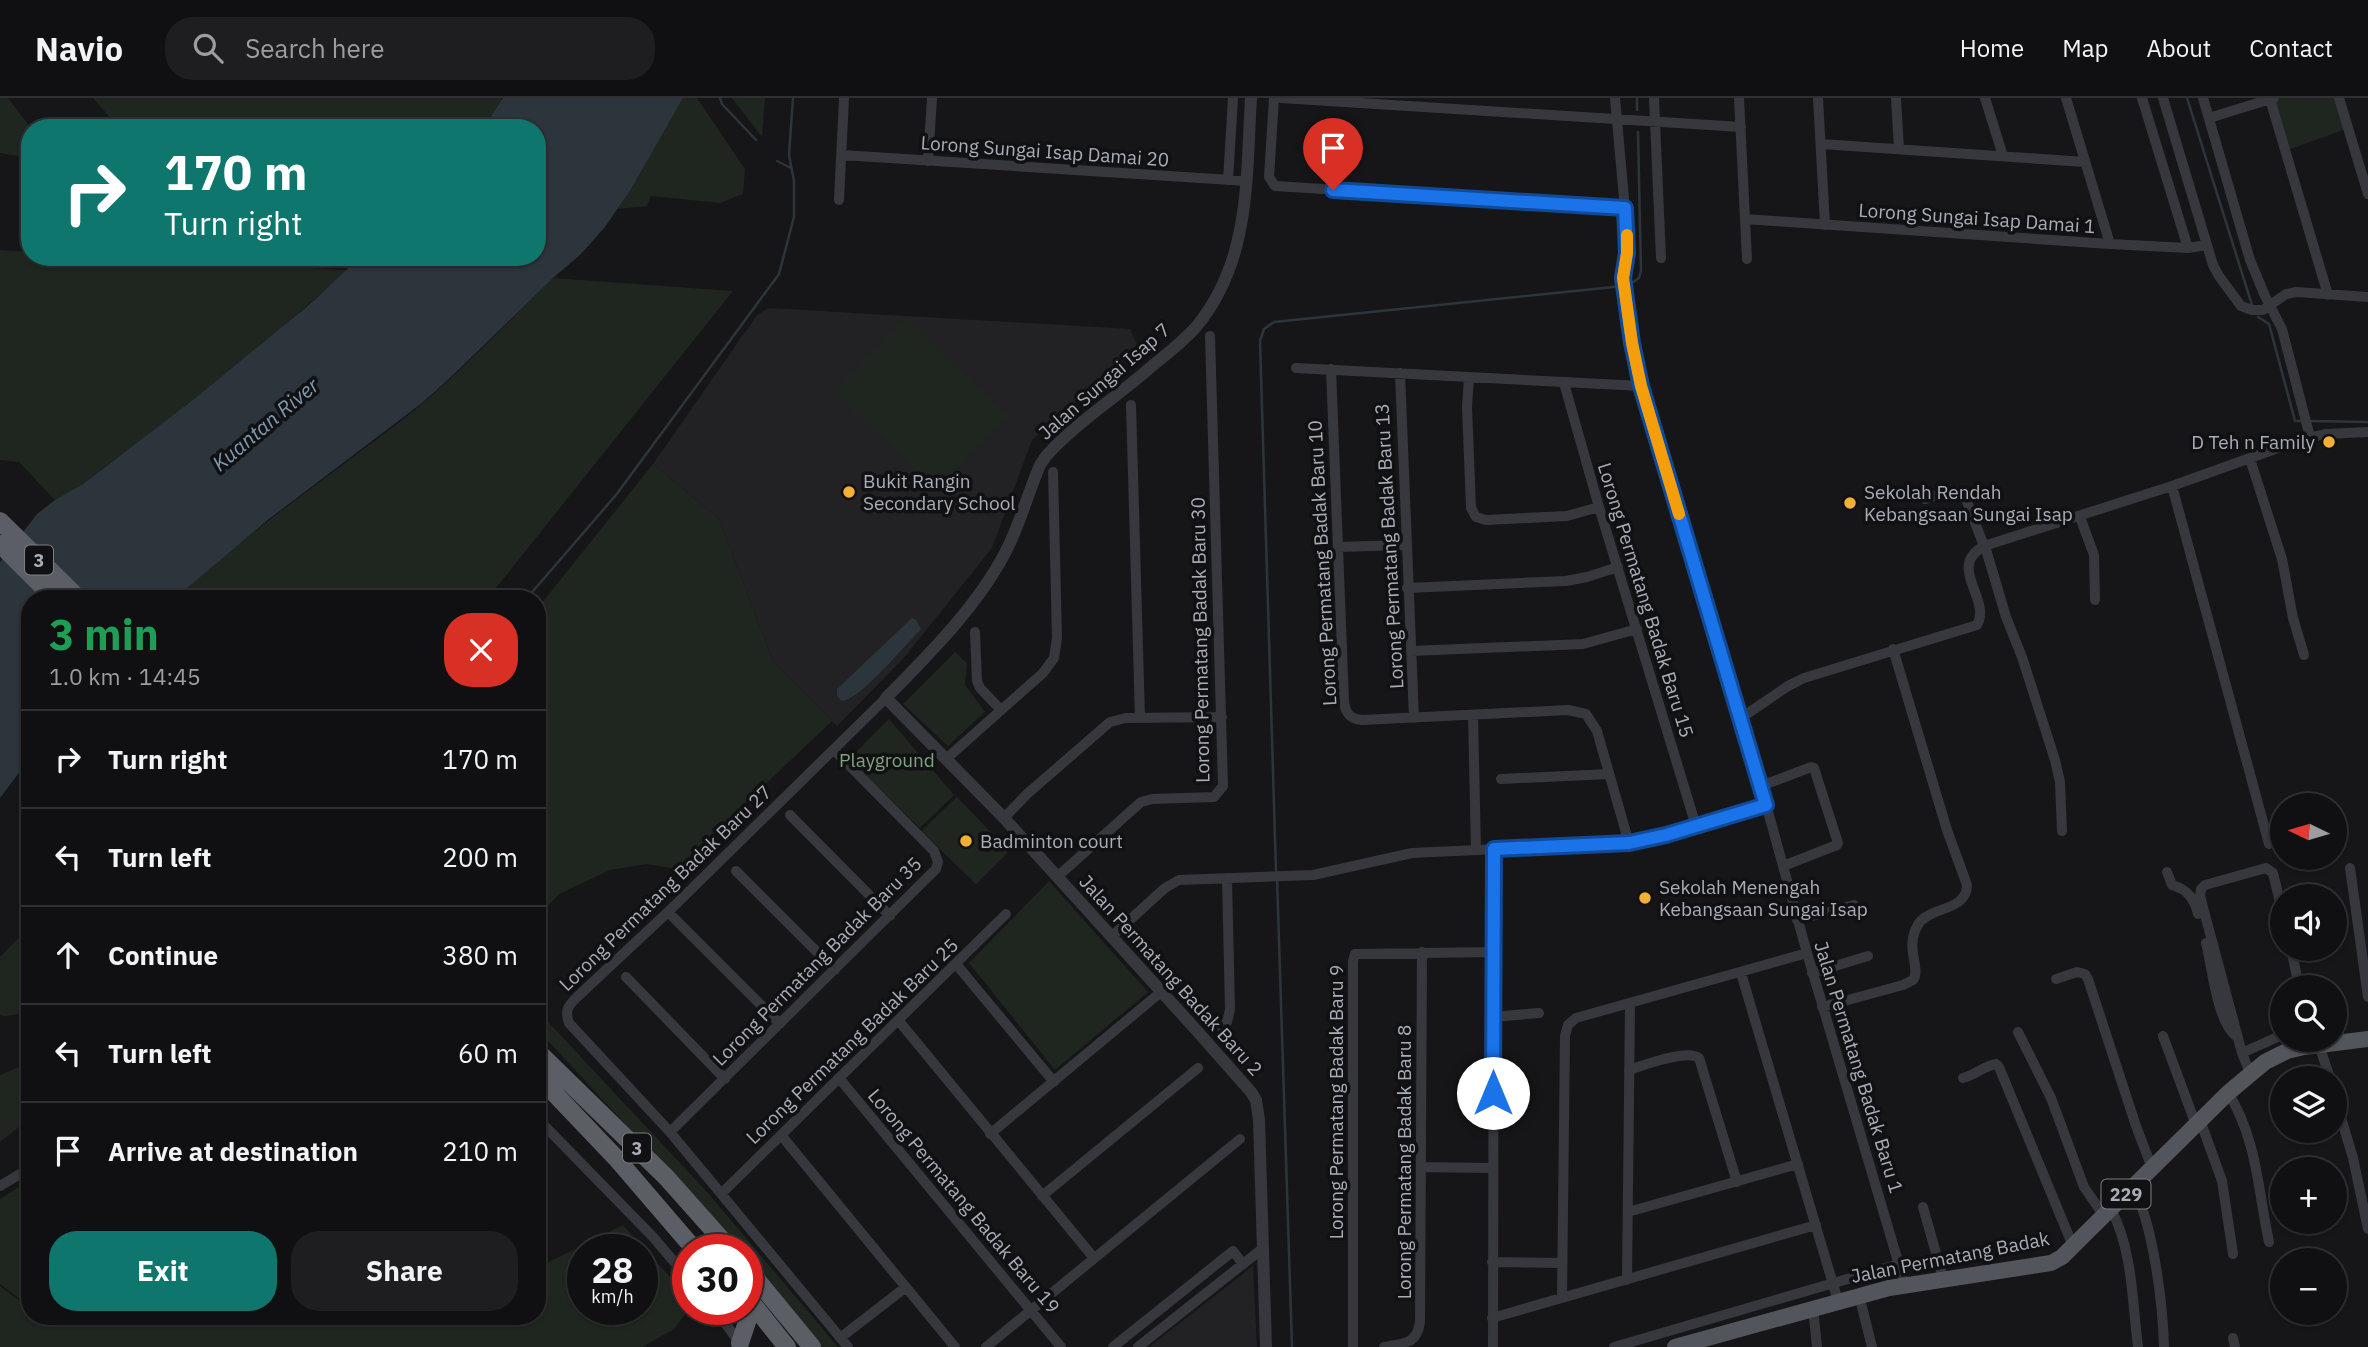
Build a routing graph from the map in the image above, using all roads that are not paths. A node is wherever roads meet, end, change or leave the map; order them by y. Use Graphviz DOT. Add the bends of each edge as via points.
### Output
graph roads {
  1 [pos="844,98"];
  2 [pos="932,98"];
  3 [pos="1233,98"];
  4 [pos="1251,98"];
  5 [pos="1275,98"];
  6 [pos="1281,98"];
  7 [pos="1615,98"];
  8 [pos="1654,98"];
  9 [pos="1740,98"];
  10 [pos="1818,98"];
  11 [pos="1896,98"];
  12 [pos="1985,98"];
  13 [pos="2066,98"];
  14 [pos="2142,98"];
  15 [pos="2163,98"];
  16 [pos="2203,98"];
  17 [pos="2339,98"];
  18 [pos="2272,99"];
  19 [pos="1359,101"];
  20 [pos="1445,104"];
  21 [pos="2209,118"];
  22 [pos="1616,120"];
  23 [pos="1655,123"];
  24 [pos="1741,127"];
  25 [pos="1821,144"];
  26 [pos="1899,149"];
  27 [pos="842,155"];
  28 [pos="2003,156"];
  29 [pos="928,161"];
  30 [pos="2085,162"];
  31 [pos="1228,180"];
  32 [pos="1247,181"];
  33 [pos="2368,194"];
  34 [pos="839,201"];
  35 [pos="1625,208"];
  36 [pos="1745,219"];
  37 [pos="1825,225"];
  38 [pos="2110,244"];
  39 [pos="2207,245"];
  40 [pos="2188,248"];
  41 [pos="1661,258"];
  42 [pos="1746,259"];
  43 [pos="2328,295"];
  44 [pos="2368,298"];
  45 [pos="2271,306"];
  46 [pos="1210,336"];
  47 [pos="1296,368"];
  48 [pos="1331,369"];
  49 [pos="1400,373"];
  50 [pos="1469,377"];
  51 [pos="1564,383"];
  52 [pos="1641,386"];
  53 [pos="1131,405"];
  54 [pos="2368,432"];
  55 [pos="2310,437"];
  56 [pos="2250,459"];
  57 [pos="1053,472"];
  58 [pos="2172,486"];
  59 [pos="1925,499"];
  60 [pos="1599,507"];
  61 [pos="2080,517"];
  62 [pos="0,521"];
  63 [pos="0,544"];
  64 [pos="1406,545"];
  65 [pos="1984,546"];
  66 [pos="1338,547"];
  67 [pos="1618,567"];
  68 [pos="1408,587"];
  69 [pos="46,590"];
  70 [pos="70,590"];
  71 [pos="2095,600"];
  72 [pos="1637,629"];
  73 [pos="975,632"];
  74 [pos="1893,649"];
  75 [pos="1411,651"];
  76 [pos="2304,655"];
  77 [pos="886,698"];
  78 [pos="1001,710"];
  79 [pos="1473,715"];
  80 [pos="1222,717"];
  81 [pos="1140,718"];
  82 [pos="1414,718"];
  83 [pos="1741,718"];
  84 [pos="834,750"];
  85 [pos="946,758"];
  86 [pos="1609,774"];
  87 [pos="1501,779"];
  88 [pos="1761,786"];
  89 [pos="1766,805"];
  90 [pos="790,815"];
  91 [pos="1004,818"];
  92 [pos="1696,826"];
  93 [pos="2062,831"];
  94 [pos="1629,843"];
  95 [pos="2269,844"];
  96 [pos="1494,849"];
  97 [pos="1476,850"];
  98 [pos="1783,866"];
  99 [pos="2350,868"];
  100 [pos="736,871"];
  101 [pos="2167,872"];
  102 [pos="1057,877"];
  103 [pos="1227,878"];
  104 [pos="2275,884"];
  105 [pos="1854,905"];
  106 [pos="668,912"];
  107 [pos="1006,914"];
  108 [pos="890,916"];
  109 [pos="1797,920"];
  110 [pos="1111,937"];
  111 [pos="1422,952"];
  112 [pos="1493,952"];
  113 [pos="1807,953"];
  114 [pos="1868,956"];
  115 [pos="956,964"];
  116 [pos="835,970"];
  117 [pos="1741,973"];
  118 [pos="1812,973"];
  119 [pos="626,977"];
  120 [pos="2056,979"];
  121 [pos="1161,992"];
  122 [pos="2368,998"];
  123 [pos="1630,1004"];
  124 [pos="1822,1007"];
  125 [pos="1539,1013"];
  126 [pos="1493,1017"];
  127 [pos="898,1020"];
  128 [pos="780,1024"];
  129 [pos="1222,1028"];
  130 [pos="2018,1032"];
  131 [pos="2163,1036"];
  132 [pos="2238,1038"];
  133 [pos="2368,1039"];
  134 [pos="2270,1040"];
  135 [pos="2347,1041"];
  136 [pos="2288,1052"];
  137 [pos="2242,1053"];
  138 [pos="546,1060"];
  139 [pos="1198,1069"];
  140 [pos="1629,1069"];
  141 [pos="2250,1073"];
  142 [pos="839,1078"];
  143 [pos="1964,1078"];
  144 [pos="726,1079"];
  145 [pos="1054,1082"];
  146 [pos="546,1084"];
  147 [pos="2228,1093"];
  148 [pos="2198,1122"];
  149 [pos="546,1126"];
  150 [pos="670,1132"];
  151 [pos="990,1134"];
  152 [pos="781,1135"];
  153 [pos="2347,1138"];
  154 [pos="1240,1139"];
  155 [pos="1798,1164"];
  156 [pos="1422,1167"];
  157 [pos="1492,1168"];
  158 [pos="2152,1168"];
  159 [pos="21,1173"];
  160 [pos="1737,1182"];
  161 [pos="0,1186"];
  162 [pos="2133,1187"];
  163 [pos="722,1193"];
  164 [pos="1042,1196"];
  165 [pos="1923,1207"];
  166 [pos="1628,1212"];
  167 [pos="2107,1213"];
  168 [pos="1816,1225"];
  169 [pos="2368,1229"];
  170 [pos="681,1234"];
  171 [pos="718,1234"];
  172 [pos="2269,1242"];
  173 [pos="2073,1247"];
  174 [pos="1262,1249"];
  175 [pos="2234,1254"];
  176 [pos="1094,1258"];
  177 [pos="672,1259"];
  178 [pos="1492,1262"];
  179 [pos="1562,1263"];
  180 [pos="1243,1264"];
  181 [pos="1899,1264"];
  182 [pos="1943,1278"];
  183 [pos="1627,1280"];
  184 [pos="1832,1282"];
  185 [pos="1905,1285"];
  186 [pos="763,1287"];
  187 [pos="906,1287"];
  188 [pos="1859,1295"];
  189 [pos="1562,1298"];
  190 [pos="1838,1301"];
  191 [pos="1813,1308"];
  192 [pos="1031,1310"];
  193 [pos="763,1317"];
  194 [pos="1492,1318"];
  195 [pos="727,1325"];
  196 [pos="748,1325"];
  197 [pos="756,1325"];
  198 [pos="844,1342"];
  199 [pos="1693,1344"];
  200 [pos="742,1345"];
  201 [pos="773,1347"];
  202 [pos="787,1347"];
  203 [pos="812,1347"];
  204 [pos="956,1347"];
  205 [pos="986,1347"];
  206 [pos="1061,1347"];
  207 [pos="1114,1347"];
  208 [pos="1138,1347"];
  209 [pos="1266,1347"];
  210 [pos="1353,1347"];
  211 [pos="1384,1347"];
  212 [pos="1493,1347"];
  213 [pos="1614,1347"];
  214 [pos="1675,1347"];
  215 [pos="1817,1347"];
  216 [pos="1872,1347"];
  217 [pos="2138,1347"];
  218 [pos="2164,1347"];
  1 -- 27 [label="street"];
  2 -- 29 [label="street"];
  3 -- 31 [label="street"];
  4 -- 32 [label="street, Jalan Sungai Isap 7"];
  5 -- 35 [label="street" via="1269,177 1275,186"];
  6 -- 19 [label="street"];
  7 -- 22 [label="street, Jalan Permatang Badak Baru 1"];
  8 -- 23 [label="street"];
  9 -- 24 [label="street"];
  10 -- 25 [label="street"];
  11 -- 26 [label="street"];
  12 -- 28 [label="street"];
  13 -- 30 [label="street"];
  14 -- 40 [label="street"];
  15 -- 39 [label="street"];
  16 -- 21 [label="street"];
  17 -- 33 [label="street"];
  18 -- 21 [label="street"];
  18 -- 43 [label="street"];
  19 -- 20 [label="street"];
  20 -- 22 [label="street"];
  21 -- 45 [label="street" via="2250,260"];
  22 -- 23 [label="street"];
  22 -- 35 [label="street, Jalan Permatang Badak Baru 1"];
  23 -- 24 [label="street"];
  23 -- 41 [label="street"];
  24 -- 36 [label="street"];
  25 -- 26 [label="street"];
  25 -- 37 [label="street"];
  26 -- 28 [label="street"];
  27 -- 29 [label="street, Lorong Sungai Isap Damai 20"];
  27 -- 34 [label="street"];
  28 -- 30 [label="street"];
  29 -- 31 [label="street, Lorong Sungai Isap Damai 20"];
  30 -- 38 [label="street"];
  31 -- 32 [label="street, Lorong Sungai Isap Damai 20"];
  32 -- 77 [label="street, Jalan Sungai Isap 7" via="1239,242 1208,311 1181,341 1046,456 999,562 943,638"];
  35 -- 52 [label="street, Jalan Permatang Badak Baru 1" via="1623,278"];
  36 -- 37 [label="street, Lorong Sungai Isap Damai 1"];
  36 -- 42 [label="street"];
  37 -- 38 [label="street, Lorong Sungai Isap Damai 1"];
  38 -- 40 [label="street, Lorong Sungai Isap Damai 1"];
  39 -- 40 [label="street, Lorong Sungai Isap Damai 1"];
  39 -- 45 [label="street" via="2219,276 2241,306 2258,311"];
  43 -- 44 [label="street"];
  43 -- 45 [label="street" via="2290,293"];
  45 -- 55 [label="street" via="2282,329"];
  46 -- 80 [label="street, Lorong Permatang Badak Baru 30"];
  47 -- 48 [label="street"];
  48 -- 49 [label="street"];
  48 -- 66 [label="street, Lorong Permatang Badak Baru 10"];
  49 -- 50 [label="street"];
  49 -- 64 [label="street, Lorong Permatang Badak Baru 13"];
  50 -- 51 [label="street"];
  50 -- 60 [label="street" via="1471,508 1476,517 1567,516"];
  51 -- 52 [label="street"];
  51 -- 60 [label="street, Lorong Permatang Badak Baru 15"];
  52 -- 83 [label="street, Jalan Permatang Badak Baru 1"];
  53 -- 81 [label="street"];
  54 -- 55 [label="street"];
  55 -- 56 [label="street"];
  56 -- 58 [label="street"];
  56 -- 76 [label="street" via="2282,559"];
  57 -- 78 [label="street" via="1056,649 1043,673"];
  58 -- 61 [label="street"];
  58 -- 95 [label="street"];
  59 -- 65 [label="street" via="1949,491 1964,494"];
  60 -- 67 [label="street, Lorong Permatang Badak Baru 15"];
  61 -- 65 [label="street"];
  61 -- 71 [label="street" via="2094,555"];
  62 -- 70 [label="highway, 3"];
  63 -- 69 [label="highway, 3"];
  64 -- 66 [label="street"];
  64 -- 68 [label="street, Lorong Permatang Badak Baru 13"];
  65 -- 74 [label="street" via="1973,554 1968,566 1980,612 1977,625"];
  65 -- 93 [label="street" via="2055,760"];
  66 -- 82 [label="street, Lorong Permatang Badak Baru 10" via="1347,713 1362,720"];
  67 -- 68 [label="street" via="1566,581"];
  67 -- 72 [label="street, Lorong Permatang Badak Baru 15"];
  68 -- 75 [label="street, Lorong Permatang Badak Baru 13"];
  72 -- 75 [label="street" via="1583,644"];
  72 -- 92 [label="street, Lorong Permatang Badak Baru 15"];
  73 -- 78 [label="street" via="976,681"];
  74 -- 83 [label="street" via="1804,678"];
  74 -- 124 [label="street" via="1967,893 1962,901 1920,922 1911,945 1913,980"];
  75 -- 82 [label="street, Lorong Permatang Badak Baru 13"];
  77 -- 84 [label="street, Lorong Permatang Badak Baru 27"];
  77 -- 85 [label="street, Jalan Permatang Badak Baru 2"];
  78 -- 85 [label="street"];
  79 -- 82 [label="street, Lorong Permatang Badak Baru 10"];
  79 -- 86 [label="street, Lorong Permatang Badak Baru 10" via="1581,712 1594,724"];
  79 -- 97 [label="street"];
  80 -- 81 [label="street"];
  80 -- 102 [label="street, Lorong Permatang Badak Baru 30" via="1221,791 1214,797 1141,802"];
  81 -- 91 [label="street" via="1117,719 1104,726"];
  83 -- 88 [label="street, Jalan Permatang Badak Baru 1"];
  84 -- 106 [label="street, Lorong Permatang Badak Baru 27"];
  84 -- 108 [label="street, Lorong Permatang Badak Baru 35" via="937,856 932,874"];
  85 -- 91 [label="street, Jalan Permatang Badak Baru 2"];
  86 -- 87 [label="street"];
  86 -- 94 [label="street, Lorong Permatang Badak Baru 10"];
  88 -- 89 [label="street, Jalan Permatang Badak Baru 1"];
  88 -- 98 [label="street" via="1814,768 1838,843"];
  89 -- 92 [label="street"];
  89 -- 98 [label="street, Jalan Permatang Badak Baru 1"];
  90 -- 108 [label="street"];
  91 -- 102 [label="street, Jalan Permatang Badak Baru 2"];
  92 -- 94 [label="street"];
  94 -- 96 [label="street"];
  96 -- 97 [label="street"];
  96 -- 112 [label="street"];
  97 -- 103 [label="street" via="1412,853 1313,875"];
  98 -- 109 [label="street, Jalan Permatang Badak Baru 1"];
  99 -- 122 [label="street"];
  100 -- 116 [label="street"];
  101 -- 132 [label="street" via="2172,886 2186,890 2195,902 2219,1000 2231,1033"];
  102 -- 110 [label="street, Jalan Permatang Badak Baru 2"];
  103 -- 110 [label="street" via="1172,883"];
  103 -- 129 [label="street" via="1230,1010"];
  104 -- 132 [label="street" via="2272,870 2263,867 2205,886 2200,892"];
  105 -- 109 [label="street"];
  106 -- 128 [label="street"];
  106 -- 150 [label="street, Lorong Permatang Badak Baru 27" via="576,998 566,1014 569,1023"];
  107 -- 115 [label="street, Lorong Permatang Badak Baru 25"];
  108 -- 116 [label="street, Lorong Permatang Badak Baru 35"];
  109 -- 113 [label="street, Jalan Permatang Badak Baru 1"];
  110 -- 121 [label="street, Jalan Permatang Badak Baru 2"];
  111 -- 112 [label="street, Lorong Permatang Badak Baru 9"];
  111 -- 156 [label="street, Lorong Permatang Badak Baru 8"];
  111 -- 210 [label="street, Lorong Permatang Badak Baru 9" via="1360,952 1353,961"];
  112 -- 126 [label="street"];
  113 -- 117 [label="street"];
  113 -- 118 [label="street, Jalan Permatang Badak Baru 1"];
  114 -- 118 [label="street"];
  115 -- 127 [label="street, Lorong Permatang Badak Baru 25"];
  115 -- 145 [label="street"];
  116 -- 128 [label="street, Lorong Permatang Badak Baru 35"];
  117 -- 123 [label="street"];
  117 -- 155 [label="street"];
  118 -- 124 [label="street, Jalan Permatang Badak Baru 1"];
  119 -- 144 [label="street"];
  120 -- 158 [label="street" via="2077,972 2088,979"];
  121 -- 145 [label="street"];
  121 -- 174 [label="street, Jalan Permatang Badak Baru 2" via="1256,1100"];
  123 -- 140 [label="street"];
  123 -- 179 [label="street" via="1576,1018 1566,1030"];
  124 -- 181 [label="street, Jalan Permatang Badak Baru 1"];
  125 -- 126 [label="street"];
  126 -- 157 [label="street"];
  127 -- 142 [label="street, Lorong Permatang Badak Baru 25"];
  127 -- 151 [label="street"];
  128 -- 144 [label="street, Lorong Permatang Badak Baru 35"];
  130 -- 167 [label="street" via="2051,1098 2084,1187"];
  131 -- 148 [label="street"];
  132 -- 137 [label="street"];
  133 -- 135 [label="main road, Jalan Permatang Badak / 229"];
  134 -- 137 [label="street"];
  136 -- 141 [label="main road, Jalan Permatang Badak / 229"];
  137 -- 141 [label="street"];
  138 -- 171 [label="highway, 3"];
  139 -- 164 [label="street"];
  140 -- 160 [label="street" via="1685,1054 1699,1058"];
  140 -- 166 [label="street"];
  141 -- 147 [label="main road, Jalan Permatang Badak / 229"];
  142 -- 152 [label="street, Lorong Permatang Badak Baru 25"];
  142 -- 192 [label="street, Lorong Permatang Badak Baru 19"];
  143 -- 173 [label="street" via="1992,1064 1999,1067"];
  144 -- 150 [label="street, Lorong Permatang Badak Baru 35"];
  145 -- 151 [label="street"];
  146 -- 170 [label="highway, 3"];
  147 -- 148 [label="main road, Jalan Permatang Badak / 229"];
  147 -- 172 [label="street" via="2249,1136"];
  148 -- 158 [label="main road, Jalan Permatang Badak / 229"];
  148 -- 175 [label="street" via="2222,1181"];
  149 -- 177 [label="street"];
  150 -- 163 [label="street, Lorong Permatang Badak Baru 27"];
  151 -- 164 [label="street"];
  152 -- 163 [label="street, Lorong Permatang Badak Baru 25"];
  152 -- 187 [label="street"];
  153 -- 169 [label="street"];
  154 -- 176 [label="street"];
  155 -- 160 [label="street"];
  155 -- 168 [label="street"];
  156 -- 157 [label="street"];
  156 -- 211 [label="street, Lorong Permatang Badak Baru 8" via="1419,1329 1414,1339"];
  157 -- 178 [label="street"];
  158 -- 162 [label="main road, Jalan Permatang Badak / 229"];
  159 -- 161 [label="street"];
  160 -- 166 [label="street"];
  162 -- 167 [label="main road, Jalan Permatang Badak / 229"];
  162 -- 218 [label="street" via="2146,1218"];
  163 -- 198 [label="street, Lorong Permatang Badak Baru 27"];
  164 -- 176 [label="street"];
  165 -- 182 [label="street"];
  166 -- 183 [label="street"];
  167 -- 173 [label="main road, Jalan Permatang Badak / 229"];
  167 -- 217 [label="street" via="2119,1224 2126,1248"];
  168 -- 183 [label="street"];
  168 -- 184 [label="street"];
  173 -- 182 [label="main road, Jalan Permatang Badak / 229" via="2050,1263"];
  174 -- 180 [label="street"];
  174 -- 209 [label="street, Jalan Permatang Badak Baru 2"];
  176 -- 192 [label="street"];
  178 -- 179 [label="street"];
  178 -- 194 [label="street"];
  179 -- 189 [label="street"];
  180 -- 207 [label="street" via="1233,1251"];
  180 -- 208 [label="street"];
  181 -- 184 [label="street"];
  181 -- 185 [label="street, Jalan Permatang Badak Baru 1"];
  182 -- 185 [label="main road, Jalan Permatang Badak / 229"];
  183 -- 189 [label="street"];
  184 -- 190 [label="street"];
  184 -- 213 [label="street"];
  185 -- 188 [label="main road, Jalan Permatang Badak / 229"];
  186 -- 203 [label="highway"];
  187 -- 198 [label="street, Lorong Permatang Badak Baru 27"];
  187 -- 204 [label="street"];
  188 -- 190 [label="main road, Jalan Permatang Badak / 229"];
  188 -- 216 [label="street"];
  189 -- 194 [label="street"];
  190 -- 191 [label="main road, Jalan Permatang Badak / 229"];
  191 -- 199 [label="main road, Jalan Permatang Badak / 229"];
  191 -- 215 [label="street"];
  192 -- 205 [label="street"];
  192 -- 206 [label="street, Lorong Permatang Badak Baru 19"];
  193 -- 202 [label="highway"];
  194 -- 212 [label="street"];
  195 -- 200 [label="street"];
  196 -- 200 [label="highway"];
  197 -- 201 [label="highway"];
  199 -- 214 [label="main road, Jalan Permatang Badak / 229"];
}
